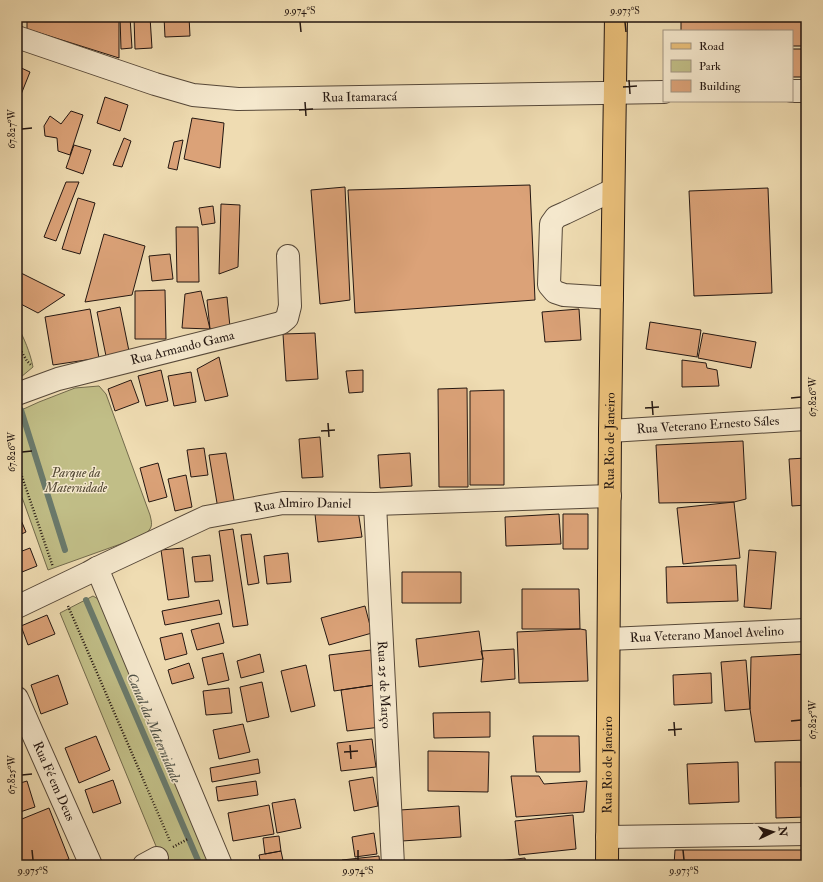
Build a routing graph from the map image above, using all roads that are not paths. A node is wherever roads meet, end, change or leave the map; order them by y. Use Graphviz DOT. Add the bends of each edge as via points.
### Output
graph roads {
  1 [pos="616,17"];
  2 [pos="17,37"];
  3 [pos="793,91"];
  4 [pos="806,91"];
  5 [pos="615,92"];
  6 [pos="663,92"];
  7 [pos="613,190"];
  8 [pos="288,256"];
  9 [pos="612,298"];
  10 [pos="17,394"];
  11 [pos="806,420"];
  12 [pos="610,431"];
  13 [pos="610,496"];
  14 [pos="375,504"];
  15 [pos="93,570"];
  16 [pos="17,607"];
  17 [pos="806,630"];
  18 [pos="609,639"];
  19 [pos="17,698"];
  20 [pos="806,834"];
  21 [pos="607,838"];
  22 [pos="91,865"];
  23 [pos="221,865"];
  24 [pos="393,865"];
  25 [pos="607,865"];
  1 -- 5 [label="main road, Rua Rio de Janeiro"];
  2 -- 5 [label="street, Rua Itamaracá" via="193,95 238,99"];
  3 -- 4 [label="street"];
  5 -- 6 [label="street, Rua Itamaracá"];
  5 -- 7 [label="main road, Rua Rio de Janeiro"];
  7 -- 9 [label="main road, Rua Rio de Janeiro"];
  7 -- 9 [label="street" via="564,212 551,224 549,285 555,292 564,294"];
  8 -- 10 [label="street, Rua Armando Gama" via="290,306 287,318 281,323 58,379"];
  9 -- 12 [label="main road, Rua Rio de Janeiro"];
  11 -- 12 [label="street, Rua Veterano Ernesto Sáles"];
  12 -- 13 [label="main road, Rua Rio de Janeiro"];
  13 -- 14 [label="street, Rua Almiro Daniel"];
  13 -- 18 [label="main road, Rua Rio de Janeiro"];
  14 -- 15 [label="street, Rua Almiro Daniel" via="283,503 206,517"];
  14 -- 24 [label="street, Rua 25 de Março"];
  15 -- 16 [label="street, Rua Almiro Daniel"];
  15 -- 23 [label="street"];
  17 -- 18 [label="street, Rua Veterano Manoel Avelino"];
  18 -- 21 [label="main road, Rua Rio de Janeiro"];
  19 -- 22 [label="street, Rua Fé em Deus"];
  20 -- 21 [label="street"];
  21 -- 25 [label="main road, Rua Rio de Janeiro"];
}
